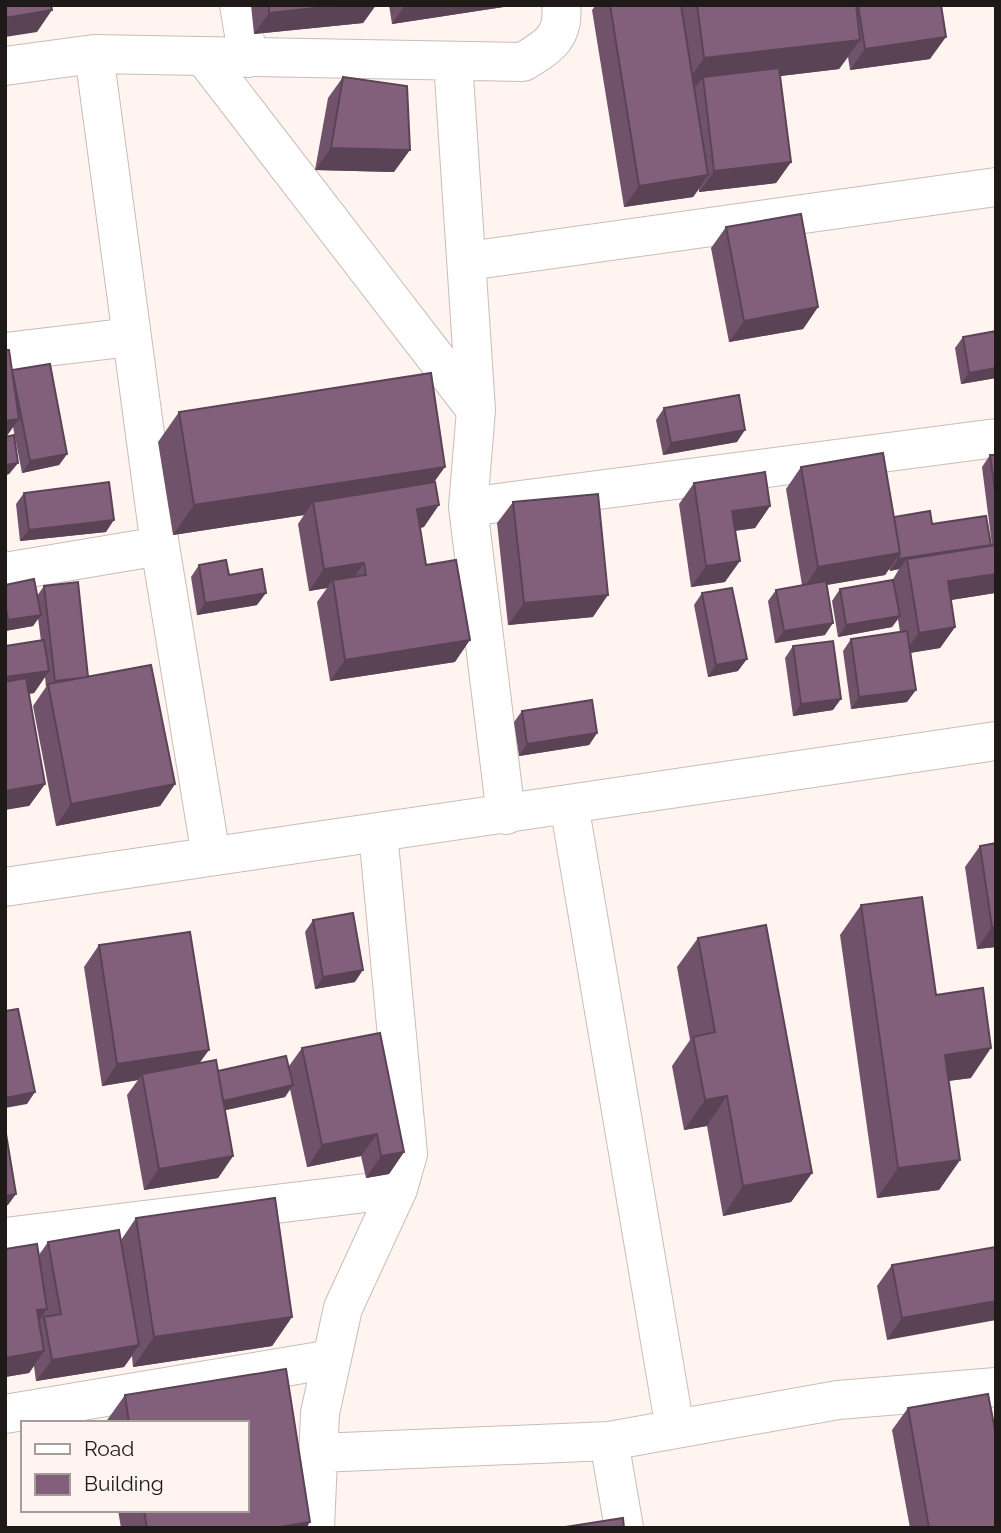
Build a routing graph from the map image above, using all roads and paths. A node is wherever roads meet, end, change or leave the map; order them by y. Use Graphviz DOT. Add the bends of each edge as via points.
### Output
graph roads {
  1 [pos="239,5"];
  2 [pos="561,5"];
  3 [pos="94,54"];
  4 [pos="204,57"];
  5 [pos="248,58"];
  6 [pos="453,61"];
  7 [pos="5,66"];
  8 [pos="996,187"];
  9 [pos="468,261"];
  10 [pos="131,337"];
  11 [pos="5,352"];
  12 [pos="476,410"];
  13 [pos="996,438"];
  14 [pos="468,507"];
  15 [pos="160,546"];
  16 [pos="5,572"];
  17 [pos="996,741"];
  18 [pos="569,804"];
  19 [pos="506,815"];
  20 [pos="378,832"];
  21 [pos="211,856"];
  22 [pos="5,887"];
  23 [pos="398,1189"];
  24 [pos="5,1237"];
  25 [pos="332,1359"];
  26 [pos="996,1387"];
  27 [pos="5,1414"];
  28 [pos="675,1429"];
  29 [pos="609,1441"];
  30 [pos="318,1453"];
  31 [pos="315,1528"];
  32 [pos="624,1528"];
  1 -- 5 [label="street"];
  2 -- 6 [label="street" via="562,18 553,43 523,62"];
  3 -- 4 [label="street"];
  3 -- 7 [label="street"];
  3 -- 10 [label="street"];
  4 -- 5 [label="street"];
  4 -- 12 [label="street"];
  5 -- 6 [label="street"];
  6 -- 9 [label="street"];
  8 -- 9 [label="street"];
  9 -- 12 [label="street"];
  10 -- 11 [label="street"];
  10 -- 15 [label="street"];
  12 -- 14 [label="street"];
  13 -- 14 [label="street"];
  14 -- 19 [label="street"];
  15 -- 16 [label="street"];
  15 -- 21 [label="street"];
  17 -- 18 [label="street"];
  18 -- 19 [label="street"];
  18 -- 28 [label="street"];
  19 -- 20 [label="street"];
  20 -- 21 [label="street"];
  20 -- 23 [label="street" via="408,1154"];
  21 -- 22 [label="street"];
  23 -- 24 [label="street"];
  23 -- 25 [label="street" via="342,1308"];
  25 -- 27 [label="street"];
  25 -- 30 [label="street" via="320,1413"];
  26 -- 28 [label="street" via="838,1400"];
  28 -- 29 [label="street"];
  29 -- 30 [label="street"];
  29 -- 32 [label="street"];
  30 -- 31 [label="street"];
}
